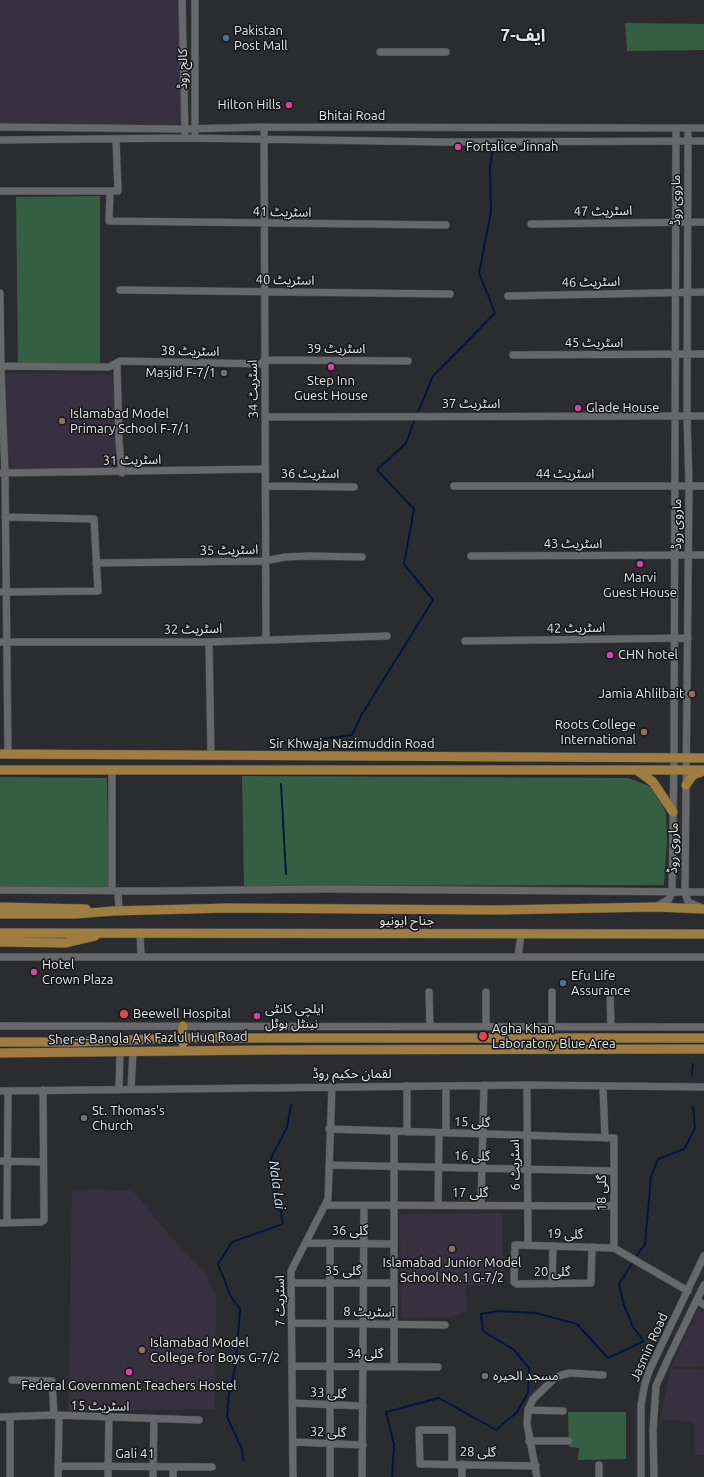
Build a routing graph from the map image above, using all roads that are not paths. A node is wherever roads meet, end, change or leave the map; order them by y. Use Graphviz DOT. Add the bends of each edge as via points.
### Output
graph roads {
  1 [pos="182,0"];
  2 [pos="195,0"];
  3 [pos="380,52"];
  4 [pos="446,52"];
  5 [pos="0,127"];
  6 [pos="264,127"];
  7 [pos="195,128"];
  8 [pos="446,128"];
  9 [pos="676,128"];
  10 [pos="688,128"];
  11 [pos="704,128"];
  12 [pos="185,129"];
  13 [pos="184,138"];
  14 [pos="195,138"];
  15 [pos="264,139"];
  16 [pos="0,140"];
  17 [pos="116,140"];
  18 [pos="675,141"];
  19 [pos="688,141"];
  20 [pos="704,141"];
  21 [pos="446,142"];
  22 [pos="0,191"];
  23 [pos="110,192"];
  24 [pos="676,222"];
  25 [pos="689,222"];
  26 [pos="704,222"];
  27 [pos="264,224"];
  28 [pos="531,224"];
  29 [pos="446,225"];
  30 [pos="120,290"];
  31 [pos="264,291"];
  32 [pos="674,292"];
  33 [pos="689,292"];
  34 [pos="704,292"];
  35 [pos="0,293"];
  36 [pos="450,294"];
  37 [pos="508,296"];
  38 [pos="688,354"];
  39 [pos="704,354"];
  40 [pos="513,355"];
  41 [pos="676,355"];
  42 [pos="408,361"];
  43 [pos="264,362"];
  44 [pos="117,364"];
  45 [pos="0,366"];
  46 [pos="675,415"];
  47 [pos="687,416"];
  48 [pos="704,416"];
  49 [pos="266,417"];
  50 [pos="265,469"];
  51 [pos="2,473"];
  52 [pos="122,473"];
  53 [pos="266,486"];
  54 [pos="454,486"];
  55 [pos="675,486"];
  56 [pos="689,486"];
  57 [pos="704,486"];
  58 [pos="354,487"];
  59 [pos="6,517"];
  60 [pos="3,527"];
  61 [pos="675,555"];
  62 [pos="689,555"];
  63 [pos="704,555"];
  64 [pos="471,556"];
  65 [pos="362,557"];
  66 [pos="265,561"];
  67 [pos="96,563"];
  68 [pos="3,592"];
  69 [pos="387,636"];
  70 [pos="675,638"];
  71 [pos="688,638"];
  72 [pos="266,639"];
  73 [pos="465,641"];
  74 [pos="4,642"];
  75 [pos="209,642"];
  76 [pos="4,754"];
  77 [pos="54,754"];
  78 [pos="211,756"];
  79 [pos="674,758"];
  80 [pos="686,758"];
  81 [pos="704,758"];
  82 [pos="0,770"];
  83 [pos="55,770"];
  84 [pos="112,770"];
  85 [pos="637,771"];
  86 [pos="674,771"];
  87 [pos="686,771"];
  88 [pos="704,771"];
  89 [pos="686,785"];
  90 [pos="673,812"];
  91 [pos="0,890"];
  92 [pos="115,891"];
  93 [pos="672,892"];
  94 [pos="685,892"];
  95 [pos="704,892"];
  96 [pos="0,907"];
  97 [pos="656,907"];
  98 [pos="704,908"];
  99 [pos="116,911"];
  100 [pos="0,914"];
  101 [pos="110,932"];
  102 [pos="140,932"];
  103 [pos="0,933"];
  104 [pos="521,934"];
  105 [pos="704,934"];
  106 [pos="0,942"];
  107 [pos="140,957"];
  108 [pos="518,957"];
  109 [pos="704,957"];
  110 [pos="0,958"];
  111 [pos="429,992"];
  112 [pos="486,992"];
  113 [pos="552,992"];
  114 [pos="610,992"];
  115 [pos="0,1026"];
  116 [pos="183,1026"];
  117 [pos="430,1026"];
  118 [pos="486,1026"];
  119 [pos="508,1026"];
  120 [pos="552,1026"];
  121 [pos="611,1027"];
  122 [pos="704,1027"];
  123 [pos="183,1038"];
  124 [pos="507,1038"];
  125 [pos="704,1038"];
  126 [pos="0,1042"];
  127 [pos="704,1049"];
  128 [pos="183,1050"];
  129 [pos="506,1050"];
  130 [pos="0,1052"];
  131 [pos="120,1052"];
  132 [pos="133,1052"];
  133 [pos="484,1085"];
  134 [pos="527,1085"];
  135 [pos="332,1086"];
  136 [pos="407,1086"];
  137 [pos="446,1086"];
  138 [pos="603,1087"];
  139 [pos="704,1087"];
  140 [pos="119,1089"];
  141 [pos="131,1089"];
  142 [pos="43,1090"];
  143 [pos="0,1091"];
  144 [pos="8,1091"];
  145 [pos="330,1129"];
  146 [pos="394,1131"];
  147 [pos="407,1132"];
  148 [pos="443,1133"];
  149 [pos="483,1134"];
  150 [pos="526,1135"];
  151 [pos="605,1138"];
  152 [pos="614,1138"];
  153 [pos="3,1161"];
  154 [pos="43,1162"];
  155 [pos="329,1165"];
  156 [pos="394,1167"];
  157 [pos="438,1167"];
  158 [pos="482,1168"];
  159 [pos="528,1169"];
  160 [pos="614,1171"];
  161 [pos="327,1205"];
  162 [pos="364,1205"];
  163 [pos="394,1205"];
  164 [pos="438,1205"];
  165 [pos="481,1205"];
  166 [pos="527,1205"];
  167 [pos="614,1206"];
  168 [pos="3,1223"];
  169 [pos="306,1243"];
  170 [pos="330,1243"];
  171 [pos="364,1243"];
  172 [pos="394,1244"];
  173 [pos="528,1246"];
  174 [pos="554,1246"];
  175 [pos="592,1247"];
  176 [pos="614,1248"];
  177 [pos="704,1256"];
  178 [pos="514,1282"];
  179 [pos="292,1283"];
  180 [pos="330,1283"];
  181 [pos="363,1283"];
  182 [pos="394,1283"];
  183 [pos="552,1284"];
  184 [pos="704,1285"];
  185 [pos="688,1291"];
  186 [pos="697,1300"];
  187 [pos="704,1305"];
  188 [pos="293,1323"];
  189 [pos="330,1324"];
  190 [pos="363,1324"];
  191 [pos="394,1324"];
  192 [pos="444,1325"];
  193 [pos="292,1366"];
  194 [pos="330,1366"];
  195 [pos="363,1366"];
  196 [pos="394,1367"];
  197 [pos="438,1367"];
  198 [pos="603,1375"];
  199 [pos="12,1380"];
  200 [pos="292,1403"];
  201 [pos="330,1405"];
  202 [pos="363,1406"];
  203 [pos="528,1410"];
  204 [pos="563,1411"];
  205 [pos="56,1416"];
  206 [pos="0,1417"];
  207 [pos="10,1417"];
  208 [pos="109,1418"];
  209 [pos="154,1419"];
  210 [pos="199,1420"];
  211 [pos="529,1441"];
  212 [pos="570,1441"];
  213 [pos="294,1442"];
  214 [pos="330,1444"];
  215 [pos="362,1445"];
  216 [pos="452,1464"];
  217 [pos="462,1464"];
  218 [pos="599,1465"];
  219 [pos="58,1466"];
  220 [pos="108,1466"];
  221 [pos="153,1466"];
  222 [pos="536,1466"];
  223 [pos="173,1467"];
  224 [pos="212,1467"];
  225 [pos="10,1477"];
  226 [pos="58,1477"];
  227 [pos="108,1477"];
  228 [pos="153,1477"];
  229 [pos="173,1477"];
  230 [pos="293,1477"];
  231 [pos="330,1477"];
  232 [pos="362,1477"];
  233 [pos="462,1477"];
  234 [pos="537,1477"];
  235 [pos="599,1477"];
  236 [pos="640,1477"];
  237 [pos="654,1477"];
  1 -- 12 [label="street, کالج روڈ"];
  2 -- 7 [label="street, کالج روڈ"];
  3 -- 4 [label="street"];
  5 -- 12 [label="street, Bhitai Road"];
  6 -- 7 [label="street, Bhitai Road"];
  6 -- 8 [label="street, Bhitai Road"];
  6 -- 15 [label="street, اسٹریٹ 34"];
  7 -- 12 [label="street, Bhitai Road"];
  7 -- 14 [label="street, کالج روڈ"];
  8 -- 9 [label="street, Bhitai Road"];
  8 -- 21 [label="street"];
  9 -- 10 [label="street, Bhitai Road"];
  9 -- 18 [label="street, ماروی روڈ"];
  10 -- 11 [label="street, Bhitai Road"];
  10 -- 19 [label="street, ماروی روڈ"];
  12 -- 13 [label="street, کالج روڈ"];
  13 -- 14 [label="street, Bhitai Road"];
  13 -- 17 [label="street, Bhitai Road"];
  14 -- 15 [label="street, Bhitai Road"];
  15 -- 21 [label="street, Bhitai Road"];
  15 -- 27 [label="street, اسٹریٹ 34"];
  16 -- 17 [label="street, Bhitai Road"];
  17 -- 23 [label="street" via="118,191"];
  18 -- 19 [label="street, Bhitai Road"];
  18 -- 21 [label="street, Bhitai Road"];
  18 -- 24 [label="street, ماروی روڈ"];
  19 -- 20 [label="street, Bhitai Road"];
  19 -- 25 [label="street, ماروی روڈ"];
  22 -- 23 [label="street"];
  23 -- 27 [label="street, اسٹریٹ 41" via="109,221"];
  24 -- 25 [label="street, اسٹریٹ 47"];
  24 -- 28 [label="street, اسٹریٹ 47"];
  24 -- 32 [label="street, ماروی روڈ"];
  25 -- 26 [label="street, اسٹریٹ 47"];
  25 -- 33 [label="street, ماروی روڈ"];
  27 -- 29 [label="street, اسٹریٹ 41"];
  27 -- 31 [label="street, اسٹریٹ 34"];
  30 -- 31 [label="street, اسٹریٹ 40"];
  31 -- 36 [label="street, اسٹریٹ 40"];
  31 -- 43 [label="street, اسٹریٹ 34"];
  32 -- 33 [label="street, اسٹریٹ 46"];
  32 -- 37 [label="street, اسٹریٹ 46"];
  32 -- 41 [label="street, ماروی روڈ"];
  33 -- 34 [label="street, اسٹریٹ 46"];
  33 -- 38 [label="street, ماروی روڈ"];
  35 -- 45 [label="street"];
  38 -- 39 [label="street, اسٹریٹ 45"];
  38 -- 41 [label="street, اسٹریٹ 45"];
  38 -- 47 [label="street, ماروی روڈ"];
  40 -- 41 [label="street, اسٹریٹ 45"];
  41 -- 46 [label="street, ماروی روڈ"];
  42 -- 43 [label="street, اسٹریٹ 39"];
  43 -- 44 [label="street, اسٹریٹ 38" via="120,361"];
  43 -- 49 [label="street, اسٹریٹ 34"];
  44 -- 45 [label="street, اسٹریٹ 38" via="109,367"];
  44 -- 52 [label="street"];
  45 -- 51 [label="street"];
  46 -- 47 [label="street, اسٹریٹ 37"];
  46 -- 49 [label="street, اسٹریٹ 37"];
  46 -- 55 [label="street, ماروی روڈ"];
  47 -- 48 [label="street, اسٹریٹ 37"];
  47 -- 56 [label="street, ماروی روڈ"];
  49 -- 50 [label="street, اسٹریٹ 34"];
  50 -- 52 [label="street, اسٹریٹ 31"];
  50 -- 53 [label="street, اسٹریٹ 34"];
  51 -- 52 [label="street, اسٹریٹ 31"];
  51 -- 59 [label="street"];
  53 -- 58 [label="street, اسٹریٹ 36"];
  53 -- 66 [label="street, اسٹریٹ 34"];
  54 -- 55 [label="street, اسٹریٹ 44"];
  55 -- 56 [label="street, اسٹریٹ 44"];
  55 -- 61 [label="street, ماروی روڈ"];
  56 -- 57 [label="street, اسٹریٹ 44"];
  56 -- 62 [label="street, ماروی روڈ"];
  59 -- 60 [label="street"];
  59 -- 67 [label="street" via="94,519"];
  60 -- 68 [label="street"];
  61 -- 62 [label="street, اسٹریٹ 43"];
  61 -- 64 [label="street, اسٹریٹ 43"];
  61 -- 70 [label="street, ماروی روڈ"];
  62 -- 63 [label="street, اسٹریٹ 43"];
  62 -- 71 [label="street, ماروی روڈ"];
  65 -- 66 [label="street, اسٹریٹ 35" via="285,557"];
  66 -- 67 [label="street, اسٹریٹ 35"];
  66 -- 72 [label="street, اسٹریٹ 34"];
  67 -- 68 [label="street" via="97,592"];
  68 -- 74 [label="street"];
  69 -- 72 [label="street, اسٹریٹ 32"];
  70 -- 71 [label="street, اسٹریٹ 42"];
  70 -- 73 [label="street, اسٹریٹ 42"];
  70 -- 79 [label="street, ماروی روڈ"];
  71 -- 80 [label="street, ماروی روڈ"];
  72 -- 75 [label="street, اسٹریٹ 32"];
  74 -- 75 [label="street, اسٹریٹ 32"];
  74 -- 76 [label="street"];
  75 -- 78 [label="street"];
  76 -- 77 [label="main road, Sir Khwaja Nazimuddin Road"];
  77 -- 78 [label="main road, Sir Khwaja Nazimuddin Road"];
  77 -- 83 [label="main road"];
  78 -- 79 [label="main road, Sir Khwaja Nazimuddin Road"];
  79 -- 80 [label="main road, Sir Khwaja Nazimuddin Road"];
  79 -- 86 [label="street, ماروی روڈ"];
  80 -- 81 [label="main road, Sir Khwaja Nazimuddin Road"];
  80 -- 87 [label="street, ماروی روڈ"];
  82 -- 83 [label="main road, Sir Khwaja Nazimuddin Road"];
  83 -- 84 [label="main road, Sir Khwaja Nazimuddin Road"];
  84 -- 85 [label="main road, Sir Khwaja Nazimuddin Road"];
  84 -- 92 [label="street"];
  85 -- 86 [label="main road, Sir Khwaja Nazimuddin Road"];
  85 -- 90 [label="main road" via="653,782"];
  86 -- 87 [label="main road, Sir Khwaja Nazimuddin Road"];
  86 -- 90 [label="street, ماروی روڈ"];
  87 -- 88 [label="main road, Sir Khwaja Nazimuddin Road"];
  87 -- 89 [label="street, ماروی روڈ"];
  88 -- 89 [label="main road" via="693,775"];
  89 -- 94 [label="street, ماروی روڈ"];
  90 -- 93 [label="street, ماروی روڈ"];
  91 -- 92 [label="street"];
  92 -- 93 [label="street" via="325,889"];
  92 -- 99 [label="street"];
  93 -- 94 [label="street"];
  93 -- 97 [label="street, ماروی روڈ" via="665,903"];
  94 -- 95 [label="street"];
  94 -- 98 [label="street, ماروی روڈ" via="688,902"];
  96 -- 99 [label="main road" via="62,907"];
  97 -- 98 [label="main road, جناح ایونیو"];
  97 -- 99 [label="main road, جناح ایونیو" via="496,910 236,908"];
  99 -- 100 [label="main road"];
  101 -- 102 [label="main road, جناح ایونیو"];
  101 -- 103 [label="main road"];
  101 -- 106 [label="main road" via="65,943"];
  102 -- 104 [label="main road, جناح ایونیو"];
  102 -- 107 [label="street"];
  104 -- 105 [label="main road, جناح ایونیو"];
  104 -- 108 [label="street"];
  107 -- 108 [label="street"];
  107 -- 110 [label="street"];
  108 -- 109 [label="street"];
  111 -- 117 [label="street"];
  112 -- 118 [label="street"];
  113 -- 120 [label="street"];
  114 -- 121 [label="street"];
  115 -- 116 [label="street"];
  116 -- 117 [label="street"];
  116 -- 123 [label="main road"];
  117 -- 118 [label="street"];
  118 -- 119 [label="street"];
  119 -- 120 [label="street"];
  119 -- 124 [label="street"];
  120 -- 121 [label="street"];
  121 -- 122 [label="street"];
  123 -- 124 [label="main road, Sher-e-Bangla A K Fazlul Huq Road"];
  123 -- 126 [label="main road, Sher-e-Bangla A K Fazlul Huq Road"];
  123 -- 128 [label="main road"];
  124 -- 125 [label="main road, Sher-e-Bangla A K Fazlul Huq Road"];
  124 -- 129 [label="main road"];
  127 -- 129 [label="main road, Sher-e-Bangla A K Fazlul Huq Road"];
  128 -- 129 [label="main road, Sher-e-Bangla A K Fazlul Huq Road"];
  128 -- 132 [label="main road, Sher-e-Bangla A K Fazlul Huq Road"];
  130 -- 131 [label="main road, Sher-e-Bangla A K Fazlul Huq Road"];
  131 -- 132 [label="main road, Sher-e-Bangla A K Fazlul Huq Road"];
  131 -- 140 [label="street"];
  132 -- 141 [label="street"];
  133 -- 134 [label="street, لقمان حکیم روڈ"];
  133 -- 137 [label="street, لقمان حکیم روڈ"];
  133 -- 149 [label="street"];
  134 -- 138 [label="street, لقمان حکیم روڈ"];
  134 -- 150 [label="street, اسٹریٹ 6"];
  135 -- 136 [label="street, لقمان حکیم روڈ"];
  135 -- 141 [label="street, لقمان حکیم روڈ"];
  135 -- 145 [label="street, اسٹریٹ 7"];
  136 -- 137 [label="street, لقمان حکیم روڈ"];
  136 -- 147 [label="street"];
  137 -- 148 [label="street"];
  138 -- 139 [label="street, لقمان حکیم روڈ"];
  138 -- 151 [label="street"];
  140 -- 141 [label="street, لقمان حکیم روڈ"];
  140 -- 142 [label="street, لقمان حکیم روڈ"];
  142 -- 144 [label="street, لقمان حکیم روڈ"];
  142 -- 154 [label="street"];
  143 -- 144 [label="street, لقمان حکیم روڈ"];
  144 -- 153 [label="street"];
  145 -- 146 [label="street, گلی 15"];
  145 -- 155 [label="street, اسٹریٹ 7"];
  146 -- 147 [label="street, گلی 15"];
  146 -- 156 [label="street"];
  147 -- 148 [label="street, گلی 15"];
  148 -- 149 [label="street, گلی 15"];
  148 -- 157 [label="street"];
  149 -- 150 [label="street, گلی 15"];
  149 -- 158 [label="street"];
  150 -- 151 [label="street, گلی 15"];
  150 -- 159 [label="street, اسٹریٹ 6"];
  151 -- 152 [label="street, گلی 15"];
  152 -- 160 [label="street, گلی 18"];
  153 -- 154 [label="street"];
  153 -- 168 [label="street"];
  154 -- 168 [label="street" via="43,1222"];
  155 -- 156 [label="street, گلی 16"];
  155 -- 161 [label="street, اسٹریٹ 7"];
  156 -- 157 [label="street, گلی 16"];
  156 -- 163 [label="street"];
  157 -- 158 [label="street, گلی 16"];
  157 -- 164 [label="street"];
  158 -- 159 [label="street, گلی 16"];
  158 -- 165 [label="street"];
  159 -- 160 [label="street, گلی 16"];
  159 -- 166 [label="street, اسٹریٹ 6"];
  160 -- 167 [label="street, گلی 18"];
  161 -- 162 [label="street, گلی 17"];
  161 -- 169 [label="street, اسٹریٹ 7"];
  162 -- 163 [label="street, گلی 17"];
  162 -- 171 [label="street"];
  163 -- 164 [label="street, گلی 17"];
  163 -- 172 [label="street"];
  164 -- 165 [label="street, گلی 17"];
  165 -- 166 [label="street, گلی 17"];
  166 -- 167 [label="street, گلی 17"];
  166 -- 173 [label="street, اسٹریٹ 6"];
  167 -- 176 [label="street, گلی 18"];
  169 -- 170 [label="street, گلی 36"];
  169 -- 179 [label="street, اسٹریٹ 7" via="291,1271"];
  170 -- 171 [label="street, گلی 36"];
  170 -- 180 [label="street"];
  171 -- 172 [label="street, گلی 36"];
  171 -- 181 [label="street"];
  172 -- 182 [label="street"];
  173 -- 174 [label="street, گلی 19"];
  173 -- 178 [label="street, گلی 19" via="515,1245"];
  174 -- 175 [label="street, گلی 19"];
  174 -- 183 [label="street"];
  175 -- 176 [label="street, گلی 19"];
  175 -- 183 [label="street, گلی 20" via="591,1283"];
  176 -- 185 [label="street"];
  177 -- 185 [label="street, Jasmin Road"];
  178 -- 183 [label="street, گلی 20"];
  179 -- 180 [label="street, گلی 35"];
  179 -- 188 [label="street, اسٹریٹ 7"];
  180 -- 181 [label="street, گلی 35"];
  180 -- 189 [label="street"];
  181 -- 182 [label="street, گلی 35"];
  181 -- 190 [label="street"];
  182 -- 191 [label="street"];
  184 -- 186 [label="street, Jasmin Road"];
  185 -- 236 [label="street, Jasmin Road" via="645,1384 641,1405"];
  186 -- 187 [label="street"];
  186 -- 237 [label="street, Jasmin Road" via="656,1386 652,1430"];
  188 -- 189 [label="street, اسٹریٹ 8"];
  188 -- 193 [label="street, اسٹریٹ 7"];
  189 -- 190 [label="street, اسٹریٹ 8"];
  189 -- 194 [label="street"];
  190 -- 191 [label="street, اسٹریٹ 8"];
  190 -- 195 [label="street"];
  191 -- 192 [label="street, اسٹریٹ 8"];
  191 -- 196 [label="street"];
  193 -- 194 [label="street, گلی 34"];
  193 -- 200 [label="street, اسٹریٹ 7"];
  194 -- 195 [label="street, گلی 34"];
  194 -- 201 [label="street"];
  195 -- 196 [label="street, گلی 34"];
  195 -- 202 [label="street"];
  196 -- 197 [label="street, گلی 34"];
  198 -- 203 [label="street" via="566,1373 555,1378 532,1399"];
  199 -- 205 [label="street" via="52,1381"];
  200 -- 201 [label="street, گلی 33"];
  200 -- 213 [label="street, اسٹریٹ 7"];
  201 -- 202 [label="street, گلی 33"];
  201 -- 214 [label="street"];
  202 -- 215 [label="street"];
  203 -- 204 [label="street"];
  203 -- 211 [label="street"];
  205 -- 207 [label="street, اسٹریٹ 15"];
  205 -- 208 [label="street, اسٹریٹ 15"];
  205 -- 219 [label="street"];
  206 -- 207 [label="street, اسٹریٹ 15"];
  207 -- 225 [label="street"];
  208 -- 209 [label="street, اسٹریٹ 15"];
  208 -- 220 [label="street"];
  209 -- 210 [label="street, اسٹریٹ 15"];
  209 -- 221 [label="street"];
  211 -- 212 [label="street"];
  211 -- 222 [label="street"];
  213 -- 214 [label="street, گلی 32"];
  213 -- 230 [label="street, اسٹریٹ 7"];
  214 -- 215 [label="street, گلی 32"];
  214 -- 231 [label="street"];
  215 -- 232 [label="street"];
  216 -- 216 [label="street, گلی 28" via="452,1430 419,1430 420,1464"];
  216 -- 217 [label="street, گلی 28"];
  217 -- 222 [label="street, گلی 28"];
  217 -- 233 [label="street"];
  218 -- 235 [label="street"];
  219 -- 220 [label="street, Gali 41"];
  219 -- 226 [label="street"];
  220 -- 221 [label="street, Gali 41"];
  220 -- 227 [label="street"];
  221 -- 223 [label="street, Gali 41"];
  221 -- 228 [label="street"];
  222 -- 234 [label="street"];
  223 -- 224 [label="street, Gali 41"];
  223 -- 229 [label="street"];
}
